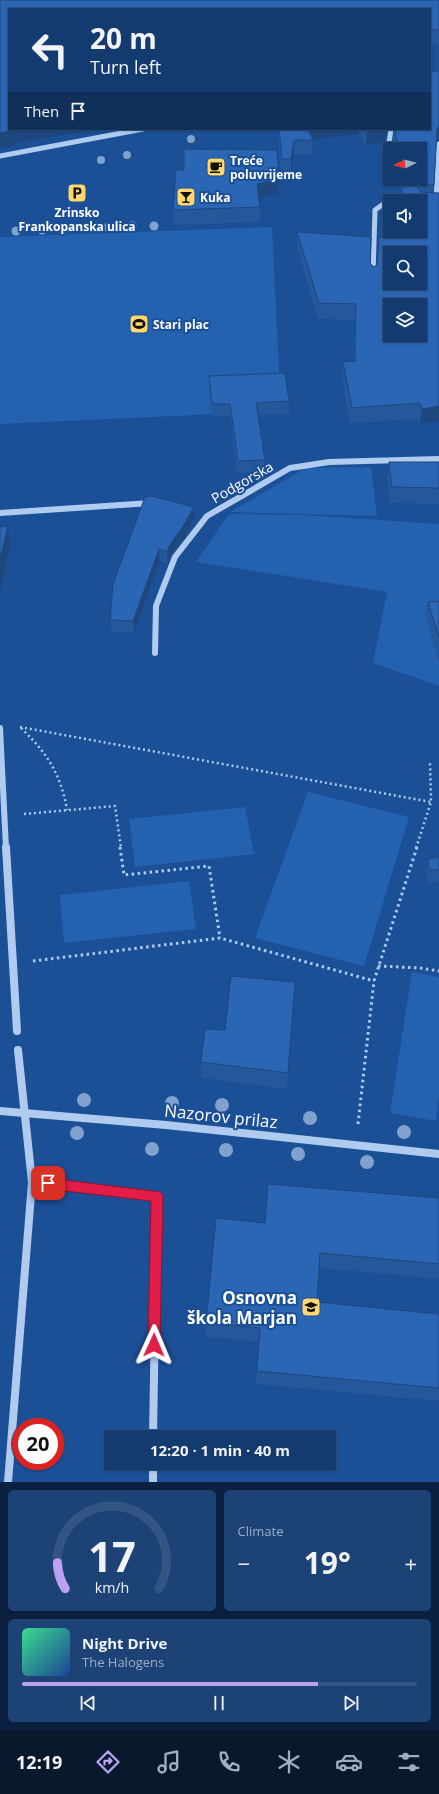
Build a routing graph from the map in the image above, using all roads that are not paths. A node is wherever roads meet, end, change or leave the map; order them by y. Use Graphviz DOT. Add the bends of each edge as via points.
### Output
graph roads {
  1 [pos="134,130"];
  2 [pos="391,130"];
  3 [pos="389,142"];
  4 [pos="439,144"];
  5 [pos="0,156"];
  6 [pos="428,204"];
  7 [pos="437,204"];
  8 [pos="383,205"];
  9 [pos="373,278"];
  10 [pos="439,459"];
  11 [pos="154,503"];
  12 [pos="0,513"];
  13 [pos="155,653"];
  14 [pos="0,728"];
  15 [pos="17,1031"];
  16 [pos="18,1050"];
  17 [pos="0,1111"];
  18 [pos="26,1114"];
  19 [pos="439,1154"];
  20 [pos="32,1182"];
  21 [pos="153,1430"];
  22 [pos="153,1470"];
  23 [pos="8,1482"];
  24 [pos="153,1482"];
  1 -- 5 [label="street"];
  2 -- 3 [label="street"];
  4 -- 7 [label="street"];
  6 -- 7 [label="street"];
  8 -- 9 [label="street" via="375,210"];
  10 -- 13 [label="street, Podgorska" via="328,462 290,468 206,516 175,557 156,606"];
  11 -- 12 [label="street"];
  14 -- 15 [label="street"];
  16 -- 18 [label="street"];
  17 -- 18 [label="street, Nazorov prilaz"];
  18 -- 19 [label="street, Nazorov prilaz" via="166,1125"];
  18 -- 20 [label="street"];
  20 -- 21 [label="street" via="157,1196"];
  20 -- 23 [label="street"];
  22 -- 24 [label="street"];
}
